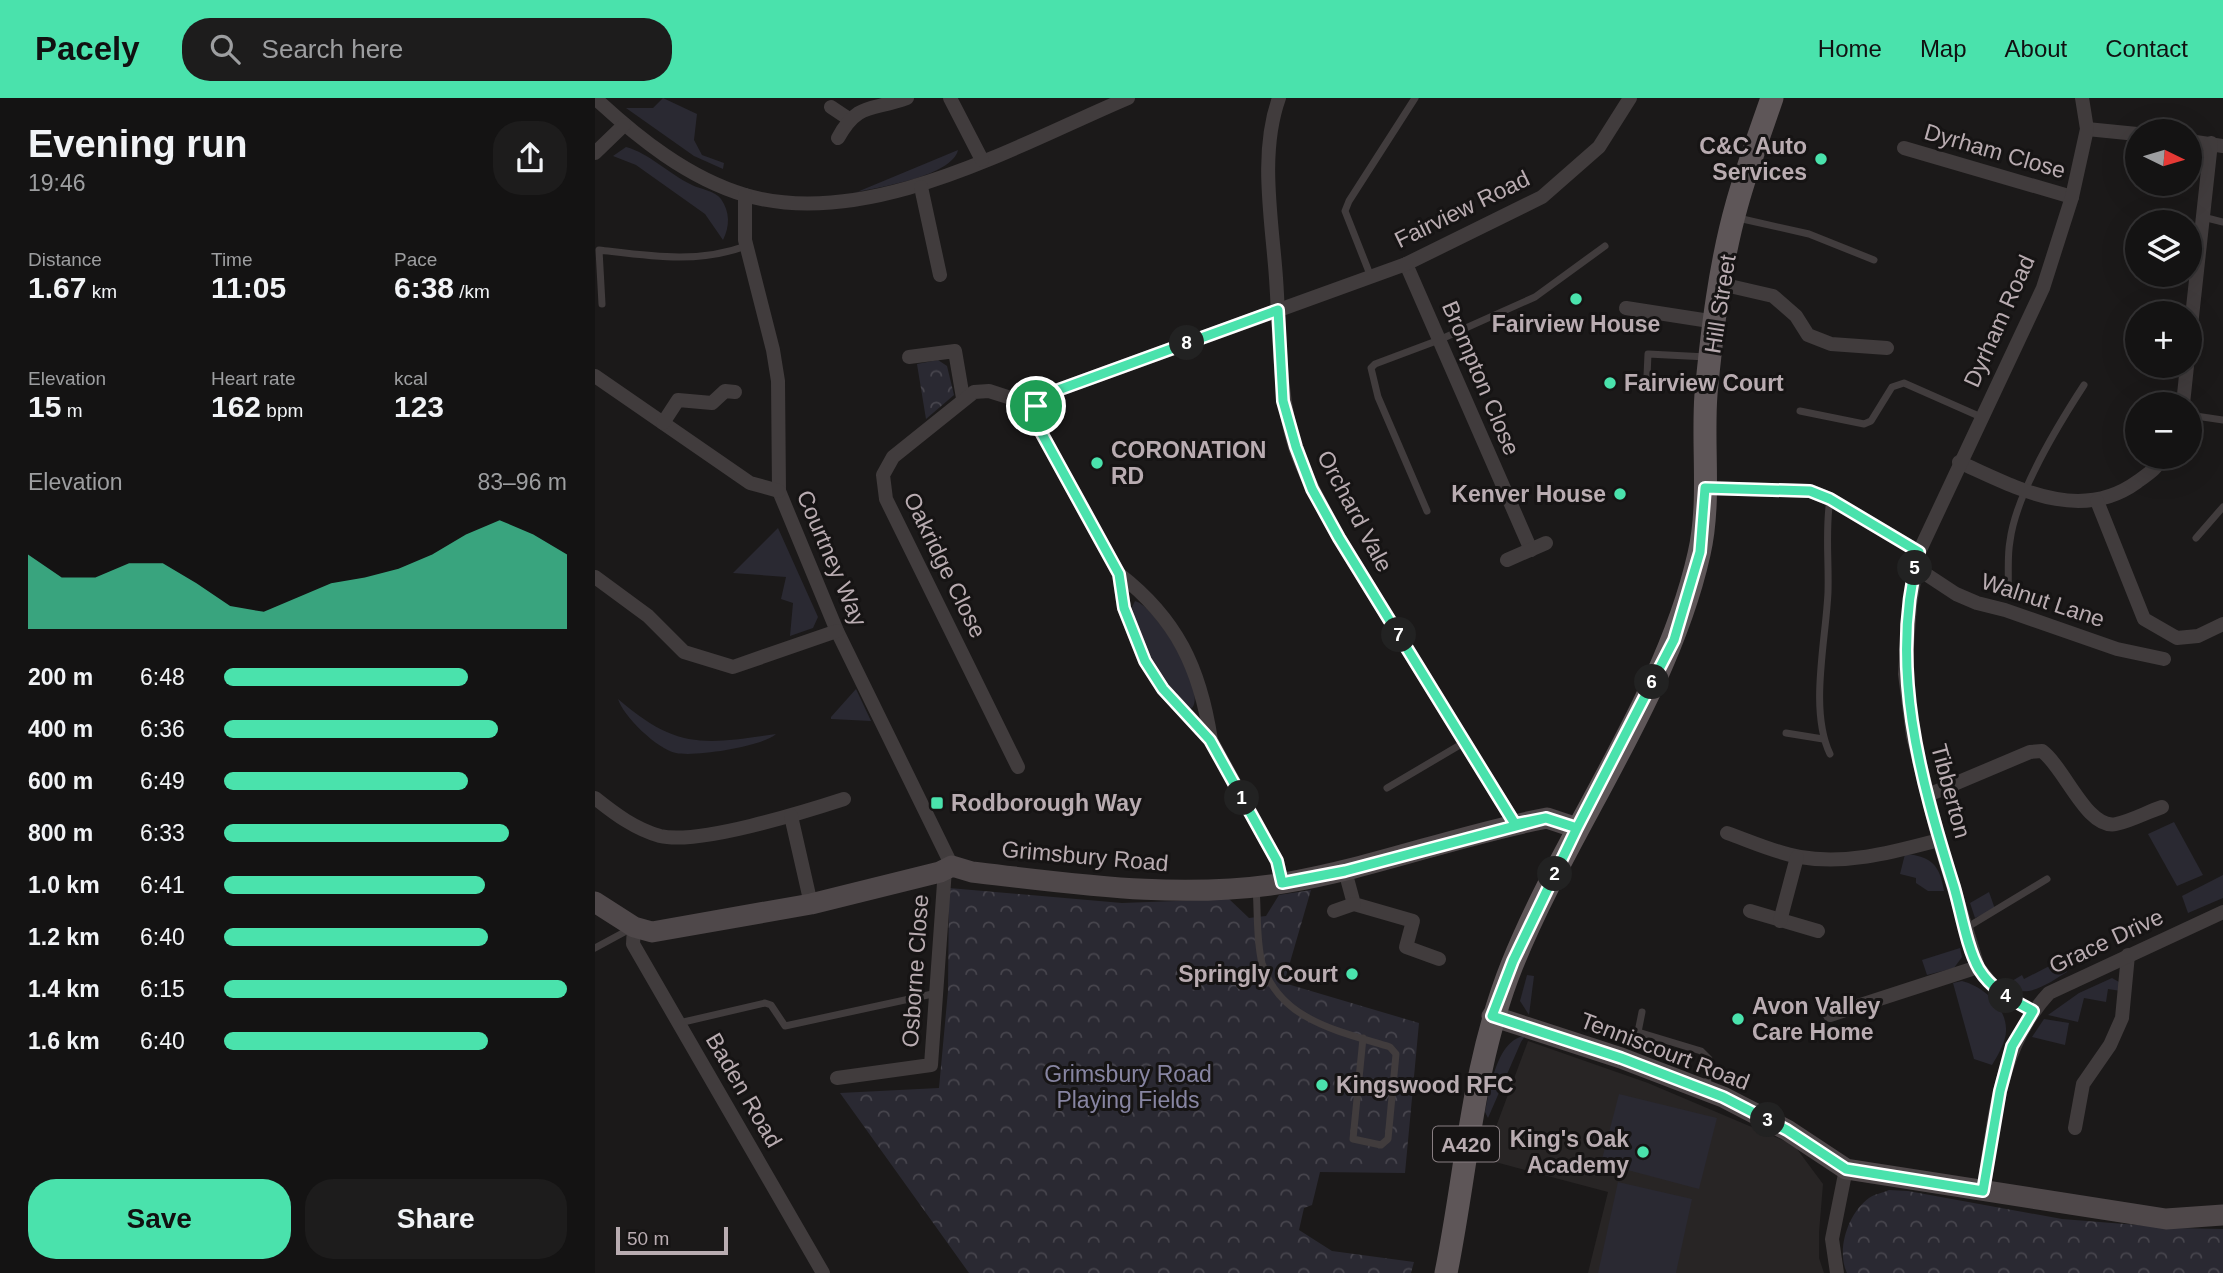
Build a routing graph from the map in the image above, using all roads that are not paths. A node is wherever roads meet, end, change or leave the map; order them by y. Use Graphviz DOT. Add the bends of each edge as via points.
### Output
graph roads {
  1 [pos="595,98"];
  2 [pos="907,98"];
  3 [pos="950,98"];
  4 [pos="1128,98"];
  5 [pos="1279,98"];
  6 [pos="1415,98"];
  7 [pos="1630,98"];
  8 [pos="1772,98"];
  9 [pos="2082,98"];
  10 [pos="831,107"];
  11 [pos="849,119"];
  12 [pos="624,125"];
  13 [pos="2087,129"];
  14 [pos="2125,133"];
  15 [pos="838,138"];
  16 [pos="2217,145"];
  17 [pos="1904,148"];
  18 [pos="595,153"];
  19 [pos="982,160"];
  20 [pos="921,187"];
  21 [pos="745,195"];
  22 [pos="2072,197"];
  23 [pos="1734,217"];
  24 [pos="2203,217"];
  25 [pos="2223,222"];
  26 [pos="746,246"];
  27 [pos="1605,246"];
  28 [pos="1874,260"];
  29 [pos="1406,264"];
  30 [pos="940,275"];
  31 [pos="1371,277"];
  32 [pos="1721,284"];
  33 [pos="2194,301"];
  34 [pos="601,304"];
  35 [pos="1626,308"];
  36 [pos="1278,310"];
  37 [pos="1716,322"];
  38 [pos="1439,340"];
  39 [pos="1887,348"];
  40 [pos="909,357"];
  41 [pos="1711,357"];
  42 [pos="595,376"];
  43 [pos="1647,376"];
  44 [pos="2084,385"];
  45 [pos="734,392"];
  46 [pos="963,398"];
  47 [pos="1036,406"];
  48 [pos="1800,411"];
  49 [pos="1981,417"];
  50 [pos="2202,417"];
  51 [pos="2223,420"];
  52 [pos="663,423"];
  53 [pos="1959,462"];
  54 [pos="2154,469"];
  55 [pos="1705,488"];
  56 [pos="779,491"];
  57 [pos="2026,492"];
  58 [pos="1830,499"];
  59 [pos="2097,500"];
  60 [pos="2223,507"];
  61 [pos="1427,511"];
  62 [pos="2196,538"];
  63 [pos="1546,542"];
  64 [pos="1531,550"];
  65 [pos="1507,560"];
  66 [pos="1917,560"];
  67 [pos="1119,574"];
  68 [pos="595,577"];
  69 [pos="2008,590"];
  70 [pos="2223,624"];
  71 [pos="837,631"];
  72 [pos="2164,659"];
  73 [pos="1786,733"];
  74 [pos="1823,739"];
  75 [pos="1210,740"];
  76 [pos="1465,742"];
  77 [pos="1830,754"];
  78 [pos="1018,766"];
  79 [pos="1387,788"];
  80 [pos="1928,795"];
  81 [pos="595,798"];
  82 [pos="844,799"];
  83 [pos="2162,807"];
  84 [pos="791,816"];
  85 [pos="1515,824"];
  86 [pos="1577,828"];
  87 [pos="1727,833"];
  88 [pos="1939,840"];
  89 [pos="1797,857"];
  90 [pos="948,868"];
  91 [pos="1345,871"];
  92 [pos="2047,879"];
  93 [pos="1282,883"];
  94 [pos="1256,887"];
  95 [pos="595,902"];
  96 [pos="811,904"];
  97 [pos="1354,904"];
  98 [pos="1333,911"];
  99 [pos="1751,911"];
  100 [pos="2223,912"];
  101 [pos="1780,921"];
  102 [pos="634,927"];
  103 [pos="1966,928"];
  104 [pos="1818,931"];
  105 [pos="595,948"];
  106 [pos="2128,955"];
  107 [pos="1439,959"];
  108 [pos="1978,967"];
  109 [pos="937,993"];
  110 [pos="2033,1011"];
  111 [pos="1642,1012"];
  112 [pos="1830,1014"];
  113 [pos="1492,1016"];
  114 [pos="679,1023"];
  115 [pos="1363,1038"];
  116 [pos="837,1078"];
  117 [pos="1705,1090"];
  118 [pos="2075,1128"];
  119 [pos="1846,1169"];
  120 [pos="1983,1191"];
  121 [pos="2223,1215"];
  122 [pos="823,1273"];
  123 [pos="1446,1273"];
  124 [pos="1837,1273"];
  1 -- 12 [label="street"];
  2 -- 11 [label="street" via="866,109"];
  3 -- 19 [label="street"];
  4 -- 19 [label="street"];
  5 -- 36 [label="street, Orchard Vale" via="1272,117 1269,162"];
  6 -- 31 [label="lane" via="1345,211"];
  7 -- 29 [label="street, Fairview Road" via="1599,147 1542,197"];
  8 -- 23 [label="main road, Hill Street / A420"];
  9 -- 13 [label="street, Dyrham Road"];
  10 -- 11 [label="street"];
  11 -- 15 [label="street"];
  12 -- 18 [label="street"];
  12 -- 21 [label="street" via="675,162"];
  13 -- 14 [label="street"];
  13 -- 22 [label="street, Dyrham Road"];
  16 -- 24 [label="street"];
  17 -- 22 [label="street, Dyrham Close"];
  19 -- 20 [label="street"];
  20 -- 21 [label="street" via="817,205"];
  20 -- 30 [label="street"];
  21 -- 26 [label="street, Courtney Way"];
  22 -- 49 [label="street, Dyrham Road" via="2043,288"];
  23 -- 28 [label="lane" via="1809,234"];
  23 -- 32 [label="main road, Hill Street / A420"];
  24 -- 25 [label="lane"];
  24 -- 33 [label="street"];
  26 -- 34 [label="lane" via="688,258 599,250"];
  26 -- 56 [label="street, Courtney Way" via="778,381"];
  27 -- 38 [label="lane" via="1535,297"];
  29 -- 31 [label="street, Fairview Road"];
  29 -- 38 [label="street, Brompton Close"];
  31 -- 36 [label="street, Fairview Road"];
  32 -- 37 [label="main road, Hill Street / A420"];
  32 -- 39 [label="street" via="1773,296 1796,316 1808,335 1831,344"];
  35 -- 37 [label="street"];
  36 -- 47 [label="street, Fairview Road" via="1047,394"];
  36 -- 76 [label="street, Orchard Vale" via="1283,401 1312,489"];
  37 -- 41 [label="main road, Hill Street / A420"];
  38 -- 61 [label="lane" via="1371,369 1378,397"];
  38 -- 64 [label="street, Brompton Close"];
  40 -- 46 [label="street" via="955,351"];
  41 -- 43 [label="lane" via="1648,354"];
  41 -- 55 [label="main road, Hill Street / A420"];
  42 -- 52 [label="street"];
  44 -- 57 [label="lane" via="2056,427"];
  45 -- 52 [label="street" via="725,391 712,404 678,400"];
  46 -- 47 [label="street" via="989,391"];
  46 -- 78 [label="street, Oakridge Close" via="893,457 883,475 886,499"];
  47 -- 67 [label="street" via="1036,423"];
  48 -- 49 [label="lane" via="1864,424 1871,421 1892,387 1904,383"];
  49 -- 53 [label="street, Dyrham Road"];
  50 -- 51 [label="lane"];
  52 -- 56 [label="street" via="750,484"];
  53 -- 57 [label="street"];
  53 -- 66 [label="street, Dyrham Road"];
  54 -- 59 [label="street" via="2128,489"];
  55 -- 58 [label="street, Walnut Lane" via="1810,491"];
  55 -- 86 [label="main road, Hill Street / A420" via="1700,552 1674,640"];
  56 -- 71 [label="street, Courtney Way"];
  57 -- 59 [label="street" via="2059,501"];
  57 -- 69 [label="lane" via="2010,540"];
  58 -- 66 [label="street, Walnut Lane"];
  58 -- 74 [label="lane" via="1820,707"];
  59 -- 70 [label="street" via="2144,619 2176,638 2198,636"];
  60 -- 62 [label="lane"];
  63 -- 64 [label="street"];
  64 -- 65 [label="street"];
  66 -- 72 [label="street, Walnut Lane" via="1956,594 1977,603 2117,649"];
  66 -- 80 [label="street, Tibberton" via="1905,674 1913,736"];
  67 -- 75 [label="street" via="1124,608 1145,661 1163,689"];
  67 -- 75 [label="street" via="1147,596 1180,640 1204,699"];
  68 -- 71 [label="street" via="647,616 684,652 733,667"];
  71 -- 90 [label="street, Courtney Way"];
  73 -- 74 [label="lane"];
  74 -- 77 [label="lane"];
  75 -- 93 [label="street" via="1277,861"];
  76 -- 79 [label="lane"];
  76 -- 85 [label="street, Orchard Vale"];
  80 -- 83 [label="street" via="2029,752 2042,751 2055,761 2094,819 2105,825"];
  80 -- 88 [label="street, Tibberton"];
  81 -- 84 [label="street" via="638,828 674,838"];
  82 -- 84 [label="street"];
  84 -- 96 [label="street"];
  85 -- 86 [label="street, Grimsbury Road" via="1546,818"];
  85 -- 91 [label="street, Grimsbury Road"];
  86 -- 113 [label="main road, Hill Street / A420" via="1513,961"];
  87 -- 89 [label="street"];
  88 -- 89 [label="street" via="1874,857"];
  88 -- 103 [label="street, Tibberton"];
  89 -- 101 [label="street"];
  90 -- 94 [label="street, Grimsbury Road" via="1120,890"];
  90 -- 96 [label="street, Grimsbury Road"];
  90 -- 109 [label="street, Osborne Close"];
  91 -- 93 [label="street, Grimsbury Road"];
  91 -- 97 [label="street"];
  92 -- 103 [label="lane"];
  93 -- 94 [label="street, Grimsbury Road"];
  94 -- 115 [label="lane" via="1262,961 1272,988 1302,1016"];
  95 -- 102 [label="street, Grimsbury Road"];
  96 -- 102 [label="street, Grimsbury Road" via="685,928 652,932"];
  97 -- 98 [label="street"];
  97 -- 107 [label="street" via="1413,921 1406,947"];
  99 -- 101 [label="street"];
  100 -- 106 [label="street, Grace Drive"];
  101 -- 104 [label="street"];
  102 -- 105 [label="lane"];
  102 -- 114 [label="street, Baden Road" via="633,944"];
  103 -- 108 [label="street, Tibberton"];
  106 -- 110 [label="street, Grace Drive" via="2049,993"];
  106 -- 118 [label="street" via="2122,1018 2083,1084"];
  108 -- 110 [label="street, Tibberton" via="1997,992"];
  108 -- 112 [label="street"];
  109 -- 114 [label="lane" via="785,1026 765,1003"];
  109 -- 116 [label="street, Osborne Close" via="931,1065"];
  110 -- 120 [label="street, Grace Drive" via="2012,1046"];
  111 -- 117 [label="lane" via="1638,1032 1701,1051 1709,1059"];
  113 -- 117 [label="street, Tenniscourt Road"];
  113 -- 123 [label="main road, A420" via="1479,1066"];
  114 -- 122 [label="street, Baden Road"];
  115 -- 115 [label="lane" via="1397,1054 1388,1139 1381,1145 1353,1139"];
  117 -- 119 [label="street, Tenniscourt Road" via="1787,1130"];
  119 -- 120 [label="street, Tenniscourt Road"];
  119 -- 124 [label="street" via="1832,1239"];
  120 -- 121 [label="street, Tenniscourt Road" via="2166,1219"];
}
